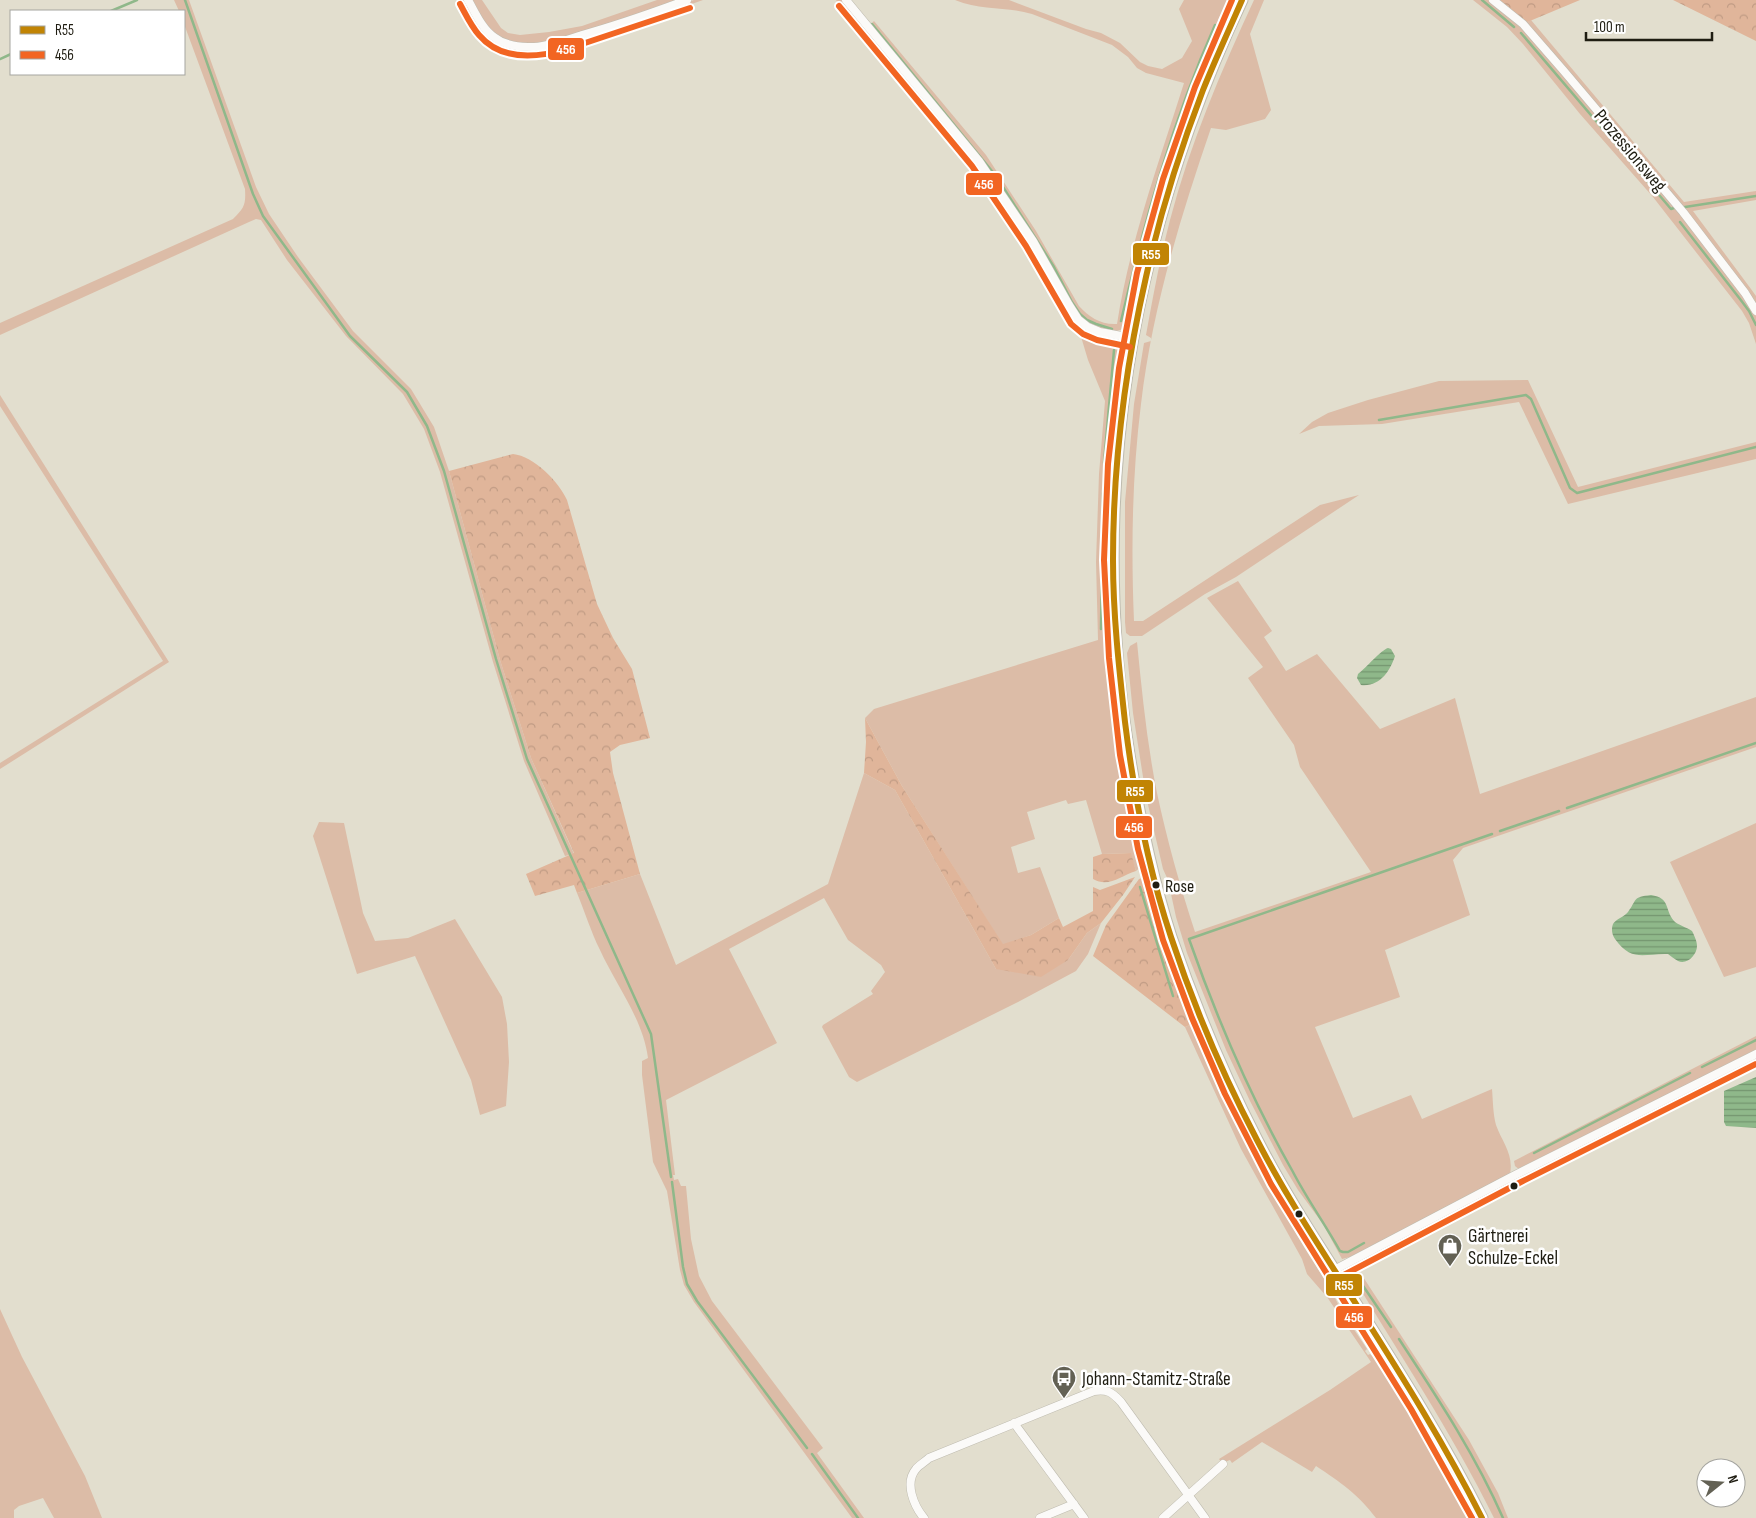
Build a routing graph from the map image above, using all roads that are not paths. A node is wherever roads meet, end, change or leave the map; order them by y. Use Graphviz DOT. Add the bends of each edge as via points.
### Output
graph roads {
  1 [pos="468,0"];
  2 [pos="687,0"];
  3 [pos="846,0"];
  4 [pos="1242,0"];
  5 [pos="1494,0"];
  6 [pos="1756,311"];
  7 [pos="1132,338"];
  8 [pos="1756,1054"];
  9 [pos="1334,1270"];
  10 [pos="1014,1424"];
  11 [pos="1223,1464"];
  12 [pos="1189,1495"];
  13 [pos="1074,1504"];
  14 [pos="924,1518"];
  15 [pos="1040,1518"];
  16 [pos="1084,1518"];
  17 [pos="1163,1518"];
  18 [pos="1205,1518"];
  19 [pos="1482,1518"];
  1 -- 2 [label="street" via="494,38 512,46 536,47 608,28"];
  3 -- 7 [label="street" via="979,161 1033,241 1078,320 1100,332"];
  4 -- 7 [label="main road" via="1210,72 1174,169 1148,260"];
  5 -- 6 [label="street, Prozessionsweg" via="1522,24 1563,70 1682,212"];
  7 -- 9 [label="main road" via="1122,402 1114,502 1113,569 1119,680 1136,797 1171,935 1212,1046 1256,1139"];
  8 -- 9 [label="street"];
  9 -- 19 [label="main road" via="1430,1421"];
  10 -- 12 [label="street" via="1094,1391 1113,1393"];
  10 -- 13 [label="street"];
  10 -- 14 [label="street" via="928,1458 915,1470 911,1484 913,1497"];
  11 -- 12 [label="street"];
  12 -- 17 [label="street"];
  12 -- 18 [label="street"];
  13 -- 15 [label="street"];
  13 -- 16 [label="street"];
}
